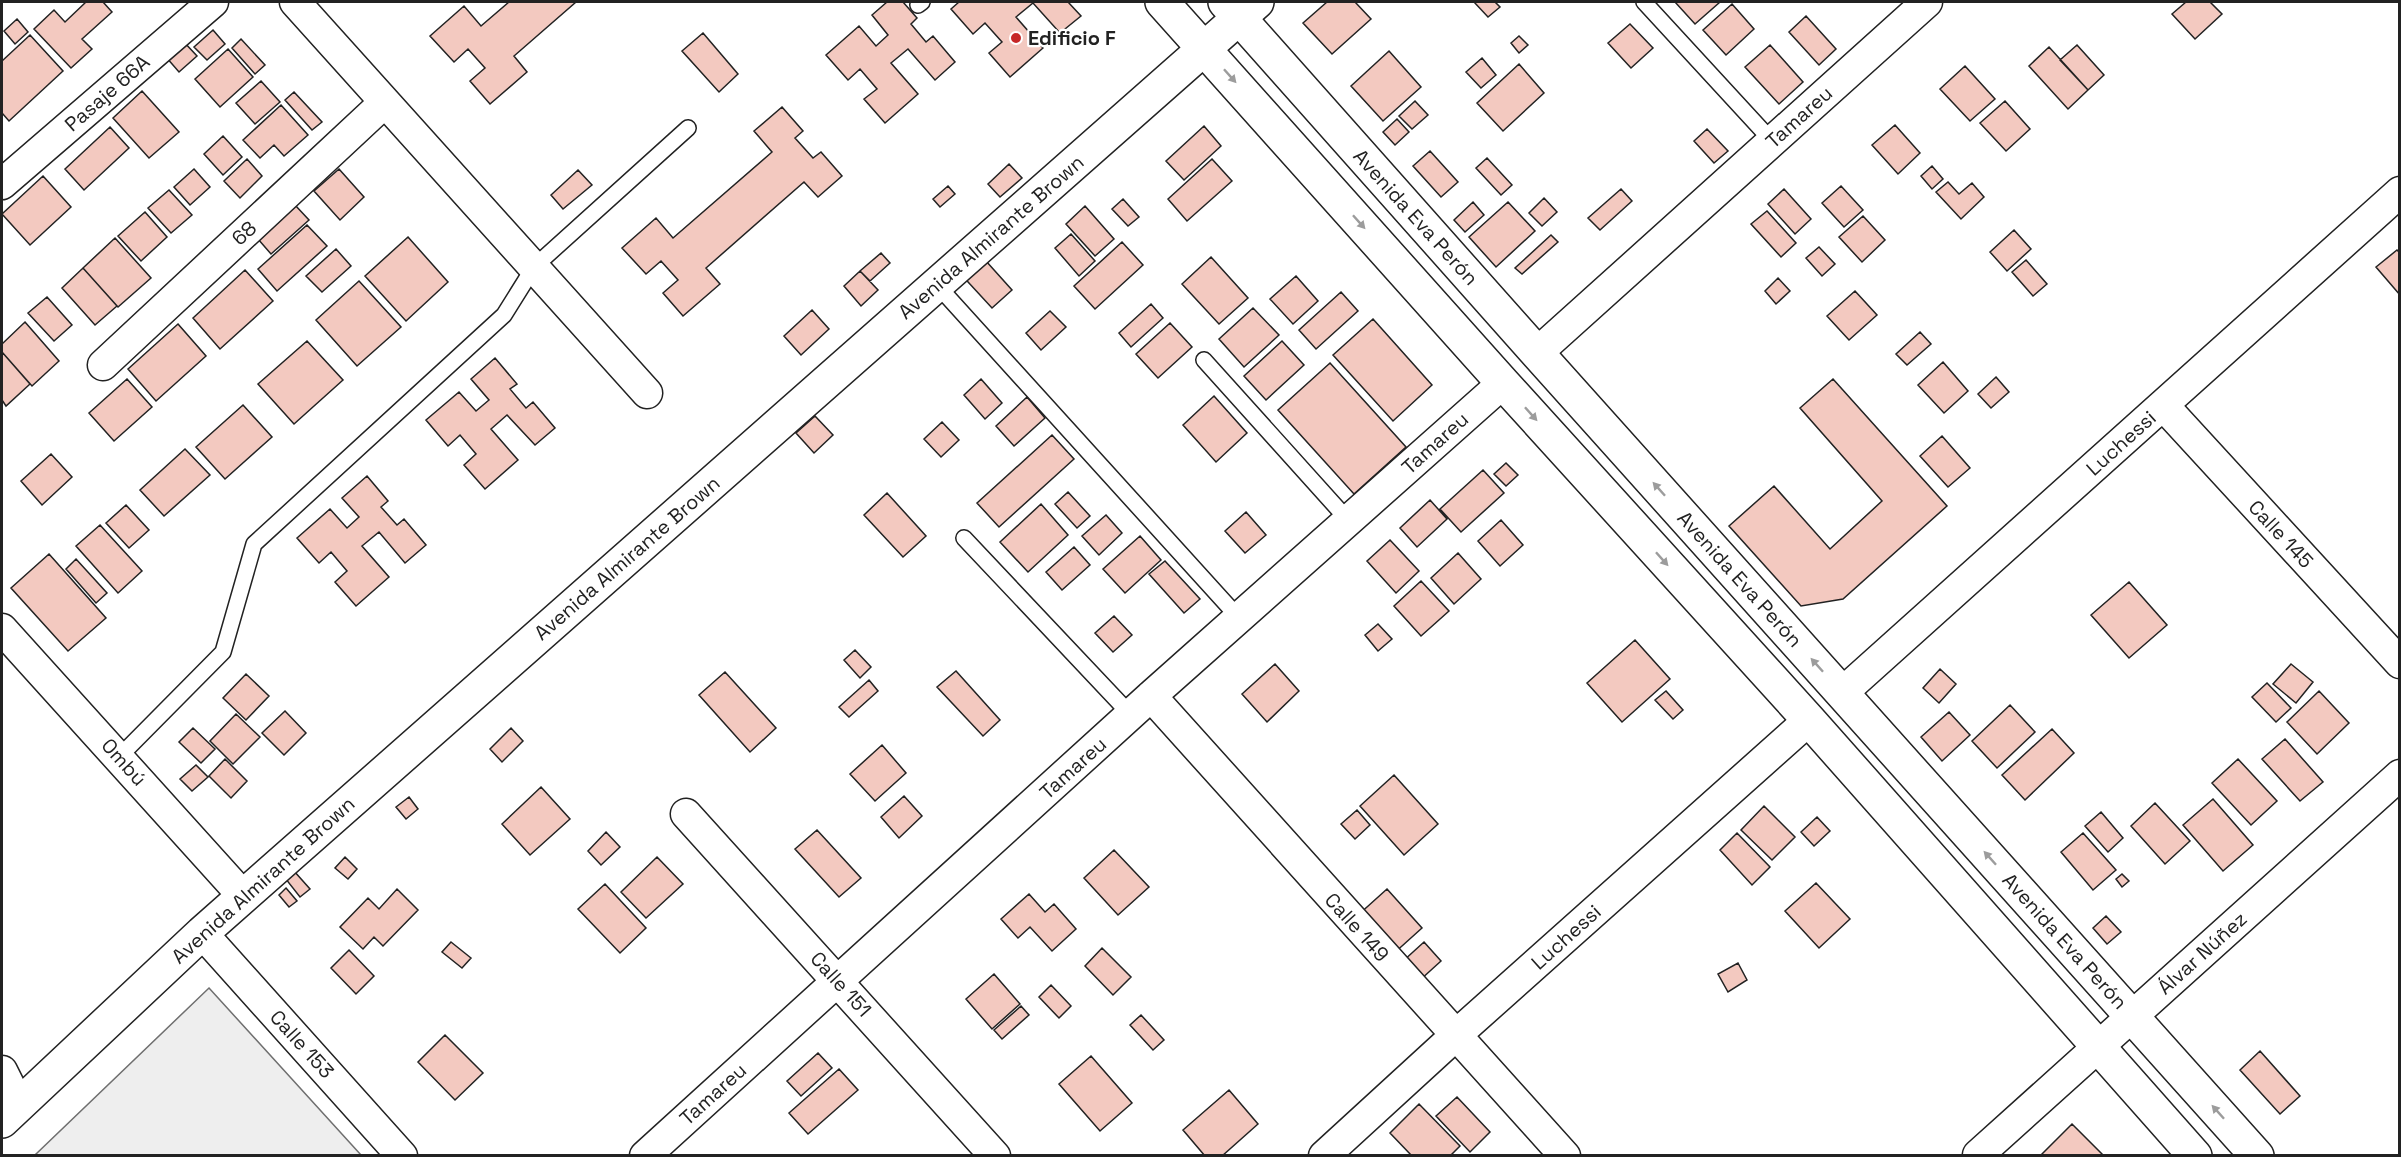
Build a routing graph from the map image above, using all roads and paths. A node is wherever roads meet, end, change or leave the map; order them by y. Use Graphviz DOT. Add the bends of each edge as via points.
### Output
graph roads {
  1 [pos="213,2"];
  2 [pos="295,2"];
  3 [pos="1162,2"];
  4 [pos="1644,2"];
  5 [pos="1927,2"];
  6 [pos="1240,7"];
  7 [pos="1205,48"];
  8 [pos="385,102"];
  9 [pos="688,128"];
  10 [pos="1772,141"];
  11 [pos="2,184"];
  12 [pos="2400,192"];
  13 [pos="534,267"];
  14 [pos="937,285"];
  15 [pos="1537,353"];
  16 [pos="1204,360"];
  17 [pos="103,365"];
  18 [pos="1503,383"];
  19 [pos="647,393"];
  20 [pos="2163,405"];
  21 [pos="1348,520"];
  22 [pos="964,538"];
  23 [pos="1239,618"];
  24 [pos="2,629"];
  25 [pos="2400,663"];
  26 [pos="1842,693"];
  27 [pos="1141,706"];
  28 [pos="1809,720"];
  29 [pos="119,757"];
  30 [pos="2400,775"];
  31 [pos="686,814"];
  32 [pos="244,897"];
  33 [pos="202,933"];
  34 [pos="838,982"];
  35 [pos="2132,1016"];
  36 [pos="1455,1036"];
  37 [pos="2098,1047"];
  38 [pos="2,1071"];
  39 [pos="10,1113"];
  40 [pos="402,1155"];
  41 [pos="645,1155"];
  42 [pos="995,1155"];
  43 [pos="1324,1155"];
  44 [pos="1565,1155"];
  45 [pos="1978,1155"];
  46 [pos="2195,1155"];
  47 [pos="2257,1155"];
  1 -- 11 [label="street, Pasaje 66A"];
  2 -- 8 [label="street"];
  3 -- 7 [label="street"];
  4 -- 10 [label="lane"];
  5 -- 10 [label="street, Tamareu"];
  6 -- 7 [label="street, Avenida Almirante Brown"];
  6 -- 15 [label="street, Avenida Eva Perón"];
  7 -- 14 [label="street, Avenida Almirante Brown"];
  7 -- 18 [label="street, one-way"];
  8 -- 13 [label="street"];
  8 -- 17 [label="street, 68"];
  9 -- 13 [label="lane"];
  10 -- 15 [label="street, Tamareu"];
  12 -- 20 [label="street, Luchessi"];
  13 -- 19 [label="street"];
  13 -- 29 [label="lane" via="504,315 254,544 223,652"];
  14 -- 23 [label="lane"];
  14 -- 32 [label="street, Avenida Almirante Brown"];
  26 -- 15 [label="street, Avenida Eva Perón, one-way"];
  16 -- 21 [label="lane"];
  18 -- 21 [label="street, Tamareu"];
  18 -- 28 [label="street, one-way"];
  20 -- 25 [label="street, Calle 145"];
  20 -- 26 [label="street, Luchessi"];
  21 -- 23 [label="street, Tamareu"];
  22 -- 27 [label="lane"];
  23 -- 27 [label="street, Tamareu"];
  24 -- 29 [label="street, Ombú"];
  35 -- 26 [label="street, Avenida Eva Perón, one-way"];
  27 -- 34 [label="street, Tamareu"];
  27 -- 36 [label="street, Calle 149"];
  28 -- 36 [label="street, Luchessi"];
  28 -- 37 [label="street"];
  29 -- 32 [label="street, Ombú"];
  30 -- 35 [label="street, Álvar Núñez"];
  31 -- 34 [label="street, Calle 151"];
  32 -- 33 [label="street, Avenida Almirante Brown"];
  33 -- 39 [label="street, Avenida Almirante Brown"];
  33 -- 40 [label="street, Calle 153"];
  34 -- 41 [label="street, Tamareu"];
  34 -- 42 [label="street, Calle 151"];
  35 -- 37 [label="street, Álvar Núñez"];
  47 -- 35 [label="street, Avenida Eva Perón, one-way"];
  36 -- 43 [label="street, Luchessi"];
  36 -- 44 [label="street, Calle 149"];
  37 -- 45 [label="street, Álvar Núñez"];
  37 -- 46 [label="street"];
  38 -- 39 [label="street"];
}
